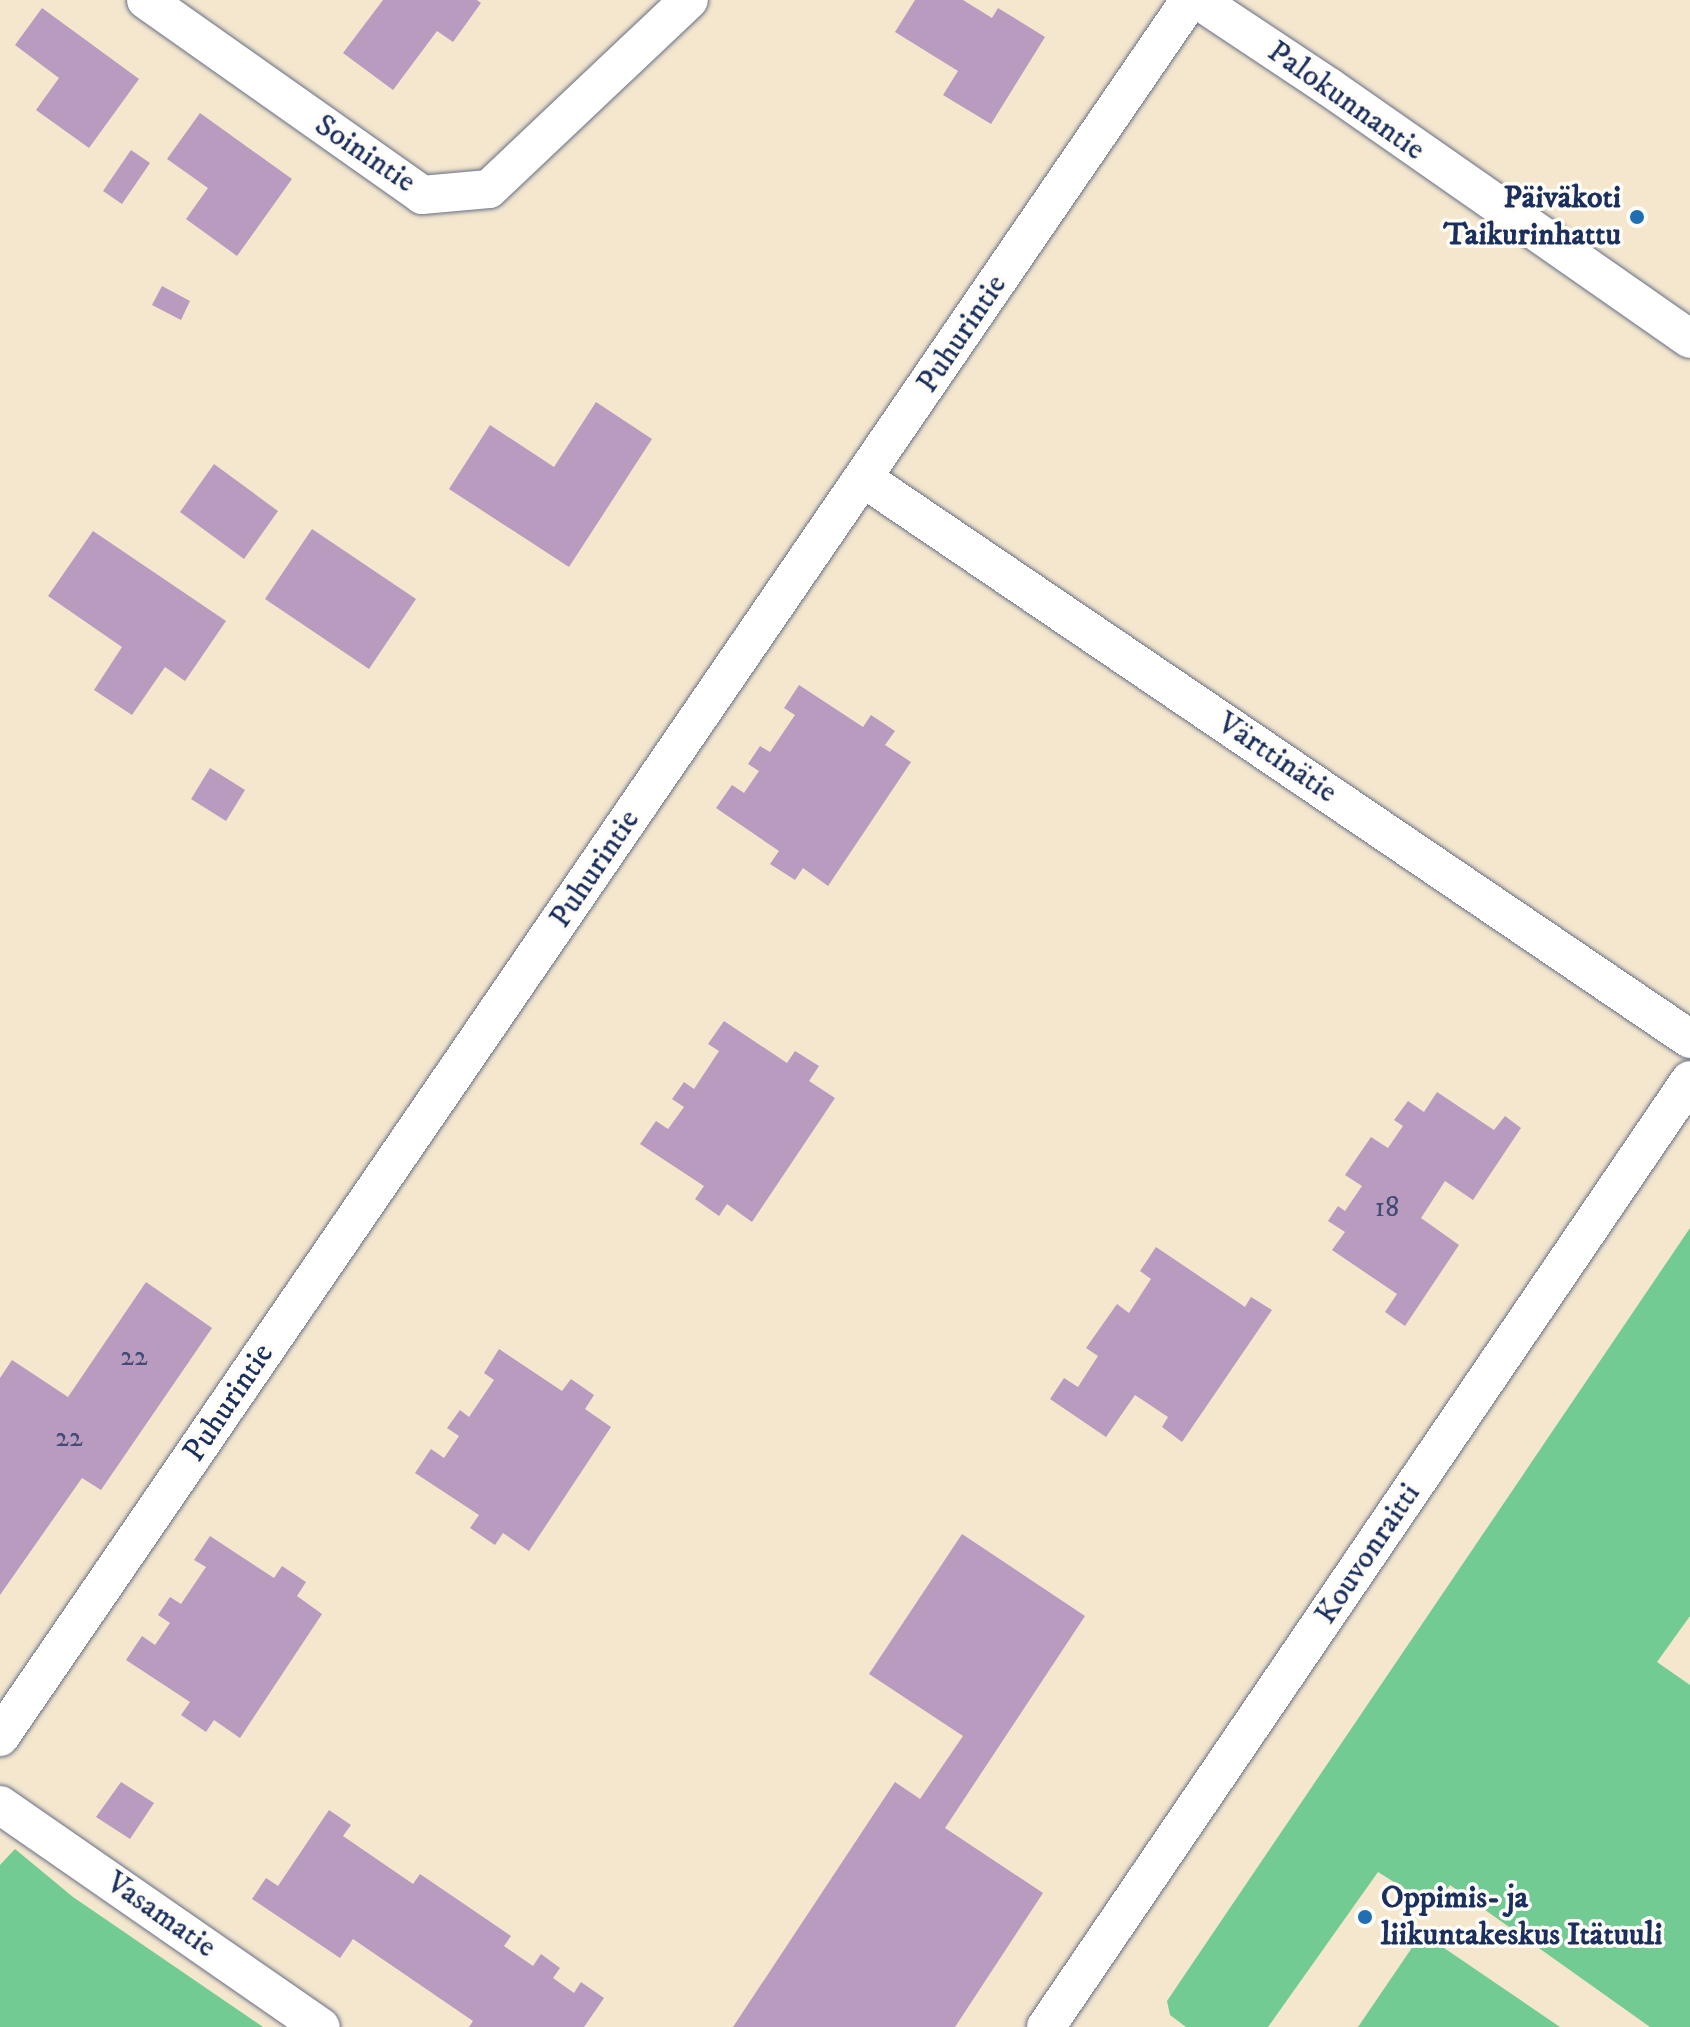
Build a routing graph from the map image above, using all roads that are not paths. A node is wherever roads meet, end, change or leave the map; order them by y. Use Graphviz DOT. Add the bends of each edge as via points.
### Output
graph roads {
  1 [pos="146,0"];
  2 [pos="689,0"];
  3 [pos="1190,0"];
  4 [pos="1198,0"];
  5 [pos="1690,339"];
  6 [pos="863,478"];
  7 [pos="1690,1039"];
  8 [pos="1690,1080"];
  9 [pos="0,1737"];
  10 [pos="0,1805"];
  11 [pos="321,2027"];
  12 [pos="1046,2027"];
  1 -- 2 [label="street, Soinintie" via="422,195 489,189"];
  3 -- 6 [label="street, Puhurintie"];
  4 -- 5 [label="street, Palokunnantie"];
  6 -- 7 [label="street, Värttinätie"];
  6 -- 9 [label="street, Puhurintie"];
  8 -- 12 [label="street, Kouvonraitti"];
  10 -- 11 [label="street, Vasamatie"];
}
